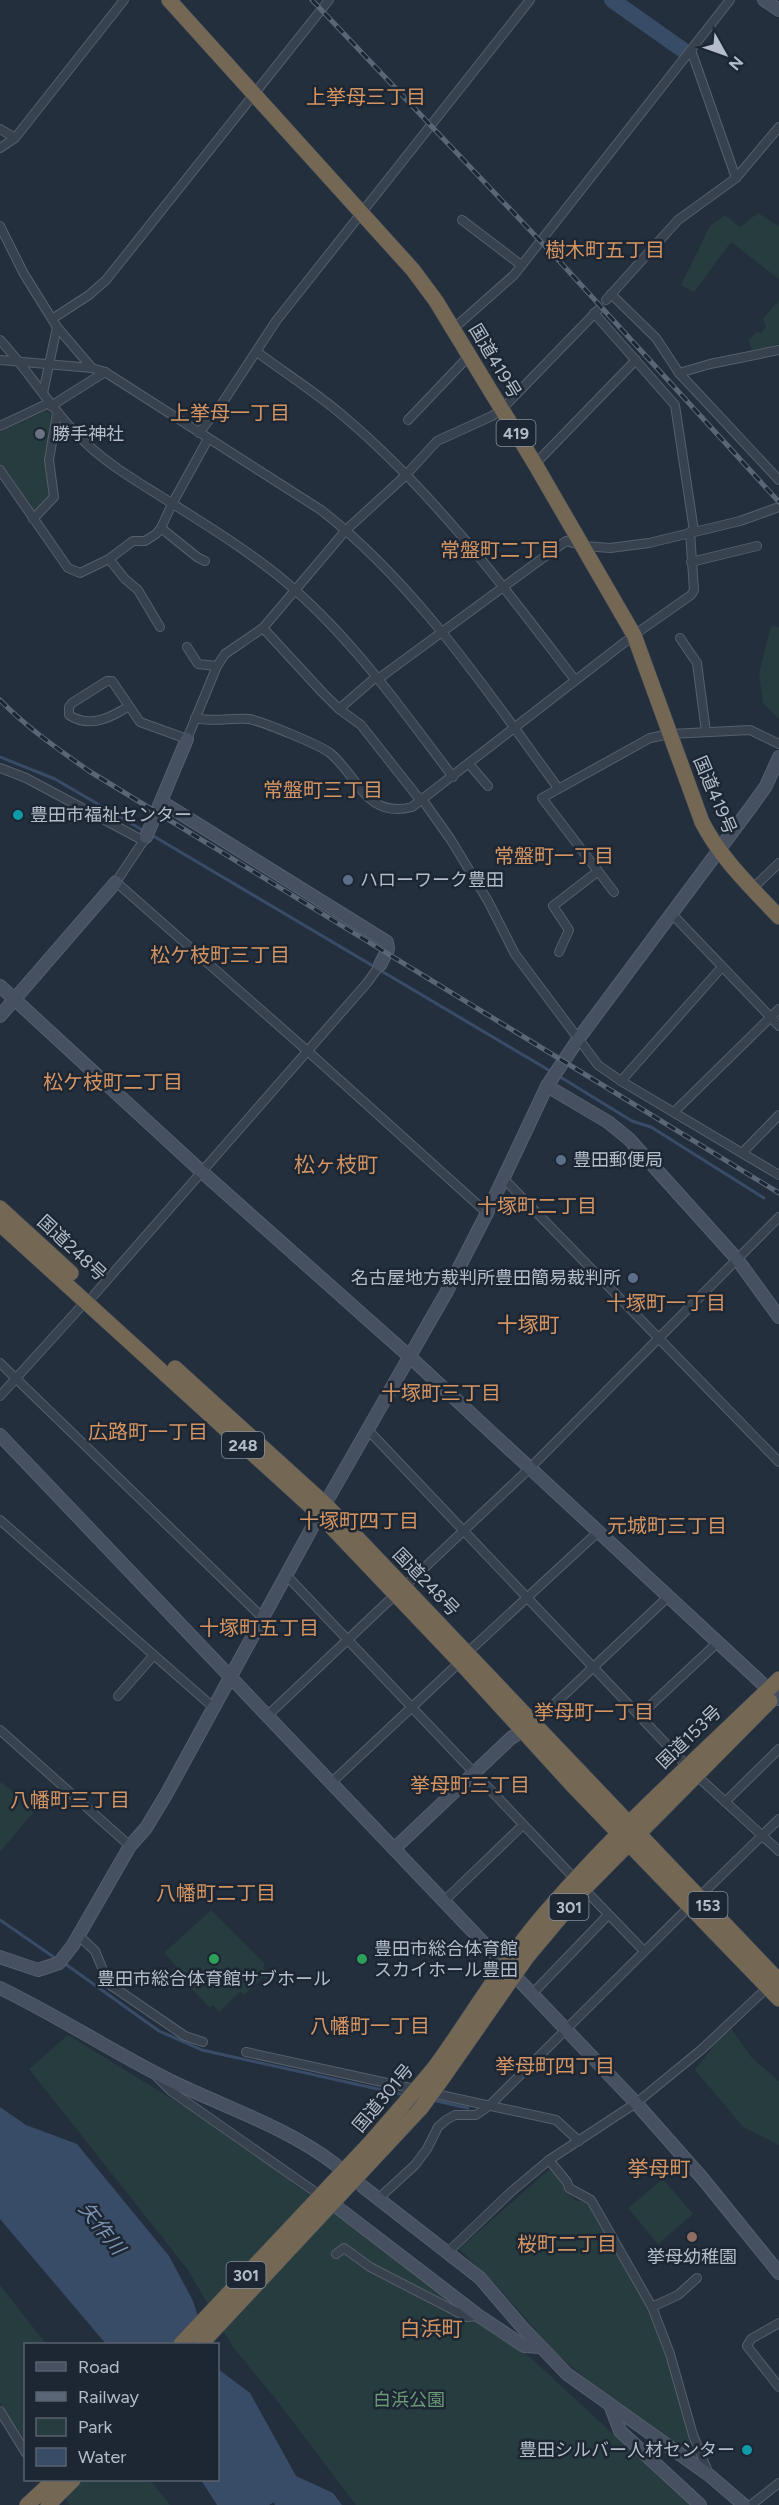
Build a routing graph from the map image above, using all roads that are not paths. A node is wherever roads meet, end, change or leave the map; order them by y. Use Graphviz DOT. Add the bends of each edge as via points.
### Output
graph roads {
  1 [pos="124,0"];
  2 [pos="170,0"];
  3 [pos="329,0"];
  4 [pos="530,0"];
  5 [pos="730,0"];
  6 [pos="764,0"];
  7 [pos="779,10"];
  8 [pos="691,50"];
  9 [pos="254,95"];
  10 [pos="0,129"];
  11 [pos="778,130"];
  12 [pos="15,138"];
  13 [pos="0,148"];
  14 [pos="736,178"];
  15 [pos="361,213"];
  16 [pos="462,220"];
  17 [pos="0,226"];
  18 [pos="521,266"];
  19 [pos="55,323"];
  20 [pos="453,329"];
  21 [pos="0,340"];
  22 [pos="779,350"];
  23 [pos="257,352"];
  24 [pos="468,357"];
  25 [pos="0,360"];
  26 [pos="636,360"];
  27 [pos="20,361"];
  28 [pos="49,364"];
  29 [pos="92,368"];
  30 [pos="105,372"];
  31 [pos="679,373"];
  32 [pos="43,393"];
  33 [pos="52,407"];
  34 [pos="501,410"];
  35 [pos="408,420"];
  36 [pos="0,426"];
  37 [pos="199,433"];
  38 [pos="208,439"];
  39 [pos="535,464"];
  40 [pos="0,470"];
  41 [pos="405,476"];
  42 [pos="779,480"];
  43 [pos="172,504"];
  44 [pos="779,507"];
  45 [pos="33,519"];
  46 [pos="161,528"];
  47 [pos="346,530"];
  48 [pos="692,532"];
  49 [pos="584,546"];
  50 [pos="757,546"];
  51 [pos="109,559"];
  52 [pos="205,561"];
  53 [pos="691,562"];
  54 [pos="504,588"];
  55 [pos="294,589"];
  56 [pos="160,627"];
  57 [pos="263,628"];
  58 [pos="441,633"];
  59 [pos="634,635"];
  60 [pos="680,638"];
  61 [pos="187,647"];
  62 [pos="217,666"];
  63 [pos="377,678"];
  64 [pos="575,680"];
  65 [pos="129,706"];
  66 [pos="339,709"];
  67 [pos="195,718"];
  68 [pos="514,728"];
  69 [pos="706,732"];
  70 [pos="670,735"];
  71 [pos="187,739"];
  72 [pos="779,744"];
  73 [pos="779,757"];
  74 [pos="469,764"];
  75 [pos="0,768"];
  76 [pos="453,777"];
  77 [pos="488,786"];
  78 [pos="558,788"];
  79 [pos="422,799"];
  80 [pos="162,802"];
  81 [pos="145,839"];
  82 [pos="719,852"];
  83 [pos="779,863"];
  84 [pos="597,872"];
  85 [pos="116,882"];
  86 [pos="753,889"];
  87 [pos="614,892"];
  88 [pos="671,913"];
  89 [pos="779,916"];
  90 [pos="559,952"];
  91 [pos="377,968"];
  92 [pos="722,968"];
  93 [pos="0,986"];
  94 [pos="14,1000"];
  95 [pos="779,1009"];
  96 [pos="0,1016"];
  97 [pos="770,1017"];
  98 [pos="779,1026"];
  99 [pos="579,1038"];
  100 [pos="307,1051"];
  101 [pos="621,1081"];
  102 [pos="547,1086"];
  103 [pos="675,1111"];
  104 [pos="779,1115"];
  105 [pos="743,1152"];
  106 [pos="201,1171"];
  107 [pos="779,1175"];
  108 [pos="504,1179"];
  109 [pos="0,1208"];
  110 [pos="487,1213"];
  111 [pos="779,1217"];
  112 [pos="0,1224"];
  113 [pos="737,1259"];
  114 [pos="90,1298"];
  115 [pos="779,1317"];
  116 [pos="657,1338"];
  117 [pos="410,1357"];
  118 [pos="0,1363"];
  119 [pos="16,1378"];
  120 [pos="0,1396"];
  121 [pos="368,1430"];
  122 [pos="0,1435"];
  123 [pos="779,1462"];
  124 [pos="530,1468"];
  125 [pos="322,1510"];
  126 [pos="0,1520"];
  127 [pos="463,1531"];
  128 [pos="598,1532"];
  129 [pos="286,1576"];
  130 [pos="400,1591"];
  131 [pos="669,1596"];
  132 [pos="527,1599"];
  133 [pos="263,1618"];
  134 [pos="348,1640"];
  135 [pos="717,1643"];
  136 [pos="154,1655"];
  137 [pos="463,1658"];
  138 [pos="593,1668"];
  139 [pos="231,1677"];
  140 [pos="776,1691"];
  141 [pos="118,1696"];
  142 [pos="213,1707"];
  143 [pos="412,1707"];
  144 [pos="267,1716"];
  145 [pos="639,1716"];
  146 [pos="528,1728"];
  147 [pos="0,1730"];
  148 [pos="779,1749"];
  149 [pos="692,1771"];
  150 [pos="475,1774"];
  151 [pos="331,1783"];
  152 [pos="725,1802"];
  153 [pos="779,1819"];
  154 [pos="523,1825"];
  155 [pos="628,1833"];
  156 [pos="762,1835"];
  157 [pos="130,1846"];
  158 [pos="394,1849"];
  159 [pos="779,1851"];
  160 [pos="580,1884"];
  161 [pos="444,1901"];
  162 [pos="695,1901"];
  163 [pos="608,1915"];
  164 [pos="78,1935"];
  165 [pos="644,1951"];
  166 [pos="0,1957"];
  167 [pos="510,1970"];
  168 [pos="776,1980"];
  169 [pos="0,1988"];
  170 [pos="533,1994"];
  171 [pos="779,1999"];
  172 [pos="566,2027"];
  173 [pos="203,2042"];
  174 [pos="246,2052"];
  175 [pos="441,2070"];
  176 [pos="153,2072"];
  177 [pos="636,2103"];
  178 [pos="489,2106"];
  179 [pos="578,2141"];
  180 [pos="549,2160"];
  181 [pos="336,2165"];
  182 [pos="362,2186"];
  183 [pos="378,2199"];
  184 [pos="322,2205"];
  185 [pos="448,2252"];
  186 [pos="336,2254"];
  187 [pos="779,2273"];
  188 [pos="698,2278"];
  189 [pos="652,2307"];
  190 [pos="479,2316"];
  191 [pos="779,2323"];
  192 [pos="182,2343"];
  193 [pos="202,2343"];
  194 [pos="540,2347"];
  195 [pos="779,2385"];
  196 [pos="611,2407"];
  197 [pos="0,2410"];
  198 [pos="24,2450"];
  199 [pos="709,2475"];
  200 [pos="70,2481"];
  201 [pos="778,2486"];
  202 [pos="50,2488"];
  203 [pos="27,2505"];
  204 [pos="700,2505"];
  205 [pos="744,2505"];
  206 [pos="751,2505"];
  1 -- 12 [label="street"];
  2 -- 9 [label="highway, 国道419号 / 419"];
  3 -- 9 [label="street"];
  4 -- 15 [label="street"];
  5 -- 8 [label="street"];
  6 -- 7 [label="street"];
  8 -- 14 [label="street"];
  8 -- 18 [label="street"];
  9 -- 15 [label="highway, 国道419号 / 419"];
  9 -- 19 [label="street" via="106,280"];
  10 -- 12 [label="street"];
  11 -- 14 [label="street"];
  12 -- 13 [label="street"];
  14 -- 31 [label="street" via="678,220 609,297 656,339"];
  15 -- 20 [label="highway, 国道419号 / 419" via="412,270"];
  15 -- 23 [label="street" via="276,321"];
  16 -- 18 [label="street"];
  17 -- 19 [label="street"];
  18 -- 20 [label="street"];
  19 -- 28 [label="street"];
  19 -- 29 [label="street"];
  20 -- 24 [label="highway, 国道419号 / 419"];
  21 -- 27 [label="street"];
  22 -- 31 [label="street"];
  23 -- 37 [label="street"];
  23 -- 41 [label="street" via="341,414"];
  24 -- 34 [label="highway, 国道419号 / 419"];
  24 -- 35 [label="street"];
  25 -- 27 [label="street"];
  26 -- 34 [label="street" via="597,311"];
  26 -- 39 [label="street"];
  26 -- 48 [label="street" via="675,405"];
  27 -- 28 [label="street"];
  27 -- 32 [label="street"];
  28 -- 29 [label="street"];
  28 -- 32 [label="street"];
  29 -- 30 [label="street"];
  30 -- 33 [label="street"];
  30 -- 37 [label="street"];
  31 -- 42 [label="street"];
  32 -- 33 [label="street"];
  33 -- 36 [label="street"];
  33 -- 43 [label="street" via="111,464"];
  33 -- 45 [label="street" via="49,460 54,497"];
  34 -- 39 [label="highway, 国道419号 / 419"];
  34 -- 41 [label="street" via="436,441"];
  37 -- 38 [label="street"];
  38 -- 43 [label="street"];
  38 -- 47 [label="street"];
  39 -- 49 [label="highway, 国道419号 / 419"];
  40 -- 45 [label="street"];
  41 -- 47 [label="street"];
  41 -- 54 [label="street"];
  43 -- 46 [label="street"];
  43 -- 55 [label="street"];
  44 -- 48 [label="street"];
  45 -- 51 [label="street" via="70,570 80,573"];
  46 -- 51 [label="street" via="149,540 133,541"];
  46 -- 52 [label="street"];
  47 -- 55 [label="street"];
  47 -- 58 [label="street"];
  48 -- 49 [label="street" via="649,543 610,548"];
  48 -- 53 [label="street"];
  49 -- 54 [label="street" via="566,541"];
  49 -- 59 [label="highway, 国道419号 / 419"];
  50 -- 53 [label="street"];
  51 -- 56 [label="street" via="138,590"];
  53 -- 59 [label="street" via="691,595"];
  54 -- 58 [label="street"];
  54 -- 64 [label="street"];
  55 -- 57 [label="street"];
  55 -- 63 [label="street"];
  57 -- 62 [label="street" via="231,648"];
  57 -- 66 [label="street"];
  58 -- 63 [label="street"];
  58 -- 68 [label="street"];
  59 -- 64 [label="street"];
  59 -- 70 [label="highway, 国道419号 / 419"];
  60 -- 69 [label="street" via="697,663"];
  61 -- 62 [label="street" via="198,664"];
  62 -- 67 [label="street"];
  63 -- 66 [label="street"];
  63 -- 76 [label="street"];
  64 -- 68 [label="street"];
  65 -- 65 [label="street" via="112,681 106,681 72,703 69,716 87,721 109,719"];
  65 -- 71 [label="street" via="140,722"];
  66 -- 79 [label="street" via="361,725"];
  67 -- 71 [label="street"];
  67 -- 79 [label="street" via="215,722 253,720 329,753 372,800 388,809 412,807"];
  68 -- 74 [label="street"];
  68 -- 78 [label="street"];
  69 -- 70 [label="street"];
  69 -- 72 [label="street" via="750,730"];
  70 -- 78 [label="street" via="648,739"];
  70 -- 82 [label="highway, 国道419号 / 419" via="702,822"];
  71 -- 80 [label="street"];
  73 -- 82 [label="street" via="766,786"];
  74 -- 76 [label="street"];
  74 -- 77 [label="street"];
  75 -- 81 [label="street"];
  76 -- 79 [label="street"];
  78 -- 84 [label="street" via="542,798"];
  79 -- 99 [label="street" via="470,870 515,954"];
  80 -- 81 [label="street"];
  80 -- 91 [label="street" via="387,942 388,949"];
  81 -- 85 [label="street"];
  82 -- 86 [label="highway, 国道419号 / 419"];
  82 -- 88 [label="street"];
  83 -- 86 [label="street"];
  84 -- 87 [label="street"];
  84 -- 90 [label="street" via="553,906 569,930"];
  85 -- 94 [label="street"];
  85 -- 100 [label="street"];
  86 -- 89 [label="highway, 国道419号 / 419"];
  88 -- 92 [label="street"];
  88 -- 99 [label="street"];
  91 -- 100 [label="street"];
  92 -- 97 [label="street"];
  92 -- 101 [label="street"];
  93 -- 94 [label="street"];
  94 -- 96 [label="street"];
  94 -- 106 [label="street"];
  95 -- 97 [label="street"];
  97 -- 98 [label="street"];
  97 -- 103 [label="street"];
  99 -- 101 [label="street" via="598,1065"];
  99 -- 102 [label="street"];
  100 -- 106 [label="street"];
  100 -- 110 [label="street"];
  101 -- 103 [label="street"];
  102 -- 108 [label="street"];
  102 -- 113 [label="street" via="619,1130"];
  103 -- 105 [label="street"];
  104 -- 105 [label="street"];
  105 -- 107 [label="street"];
  106 -- 114 [label="street"];
  106 -- 117 [label="street"];
  108 -- 110 [label="street"];
  108 -- 116 [label="street"];
  109 -- 114 [label="highway, 国道248号 / 248"];
  110 -- 117 [label="street"];
  111 -- 113 [label="street"];
  112 -- 114 [label="highway, 国道248号 / 248"];
  113 -- 115 [label="street"];
  113 -- 116 [label="street"];
  114 -- 119 [label="street"];
  114 -- 125 [label="highway, 国道248号 / 248"];
  116 -- 123 [label="street"];
  116 -- 124 [label="street"];
  117 -- 121 [label="street"];
  117 -- 124 [label="street"];
  118 -- 119 [label="street"];
  119 -- 120 [label="street"];
  119 -- 133 [label="street"];
  121 -- 125 [label="street"];
  121 -- 127 [label="street"];
  122 -- 139 [label="street"];
  124 -- 127 [label="street"];
  124 -- 128 [label="street"];
  125 -- 129 [label="street"];
  125 -- 130 [label="highway, 国道248号 / 248"];
  126 -- 136 [label="street"];
  127 -- 130 [label="street"];
  127 -- 132 [label="street"];
  128 -- 131 [label="street"];
  128 -- 132 [label="street"];
  129 -- 133 [label="street"];
  129 -- 134 [label="street"];
  130 -- 134 [label="street"];
  130 -- 137 [label="highway, 国道248号 / 248"];
  131 -- 135 [label="street"];
  131 -- 138 [label="street"];
  132 -- 137 [label="street"];
  132 -- 138 [label="street"];
  133 -- 139 [label="street"];
  134 -- 143 [label="street"];
  134 -- 144 [label="street"];
  135 -- 140 [label="street"];
  135 -- 145 [label="street"];
  136 -- 141 [label="street"];
  136 -- 142 [label="street"];
  137 -- 143 [label="street"];
  137 -- 146 [label="highway, 国道248号 / 248"];
  138 -- 145 [label="street"];
  138 -- 146 [label="street"];
  139 -- 142 [label="street"];
  139 -- 144 [label="street"];
  140 -- 149 [label="highway, 国道153号"];
  142 -- 157 [label="street" via="151,1819"];
  143 -- 150 [label="street"];
  143 -- 151 [label="street"];
  144 -- 151 [label="street"];
  145 -- 149 [label="street"];
  146 -- 150 [label="street" via="511,1738"];
  146 -- 155 [label="highway, 国道248号 / 248"];
  147 -- 157 [label="street"];
  148 -- 152 [label="street"];
  149 -- 152 [label="street"];
  149 -- 155 [label="highway, 国道153号"];
  150 -- 154 [label="street"];
  150 -- 158 [label="street"];
  151 -- 158 [label="street"];
  152 -- 156 [label="street"];
  153 -- 156 [label="street"];
  154 -- 160 [label="street"];
  154 -- 161 [label="street"];
  155 -- 160 [label="highway, 国道301号 / 301"];
  155 -- 162 [label="highway, 153"];
  156 -- 159 [label="street"];
  156 -- 162 [label="street"];
  157 -- 164 [label="street"];
  158 -- 161 [label="street"];
  160 -- 163 [label="street"];
  160 -- 167 [label="highway, 国道301号 / 301"];
  161 -- 167 [label="street"];
  162 -- 165 [label="street"];
  162 -- 168 [label="highway, 153"];
  163 -- 165 [label="street"];
  163 -- 170 [label="street"];
  164 -- 166 [label="street" via="60,1961 42,1970"];
  164 -- 173 [label="street" via="95,1951 109,1984 185,2036"];
  165 -- 172 [label="street"];
  167 -- 170 [label="street"];
  167 -- 175 [label="highway, 国道301号 / 301"];
  168 -- 171 [label="highway, 153"];
  168 -- 177 [label="street" via="701,2050"];
  169 -- 176 [label="street"];
  170 -- 172 [label="street"];
  172 -- 177 [label="street"];
  172 -- 178 [label="street"];
  174 -- 178 [label="street"];
  175 -- 184 [label="highway, 国道301号 / 301, bridge" via="403,2104"];
  175 -- 184 [label="highway, 国道301号 / 301, bridge" via="421,2108"];
  176 -- 181 [label="street" via="284,2134"];
  176 -- 184 [label="street" via="171,2091"];
  177 -- 179 [label="street"];
  177 -- 187 [label="street"];
  178 -- 179 [label="street" via="556,2120"];
  178 -- 183 [label="street" via="476,2115 455,2115 446,2120 416,2165"];
  179 -- 180 [label="street"];
  180 -- 185 [label="street"];
  180 -- 189 [label="street" via="569,2188 591,2200"];
  182 -- 183 [label="street"];
  183 -- 185 [label="street"];
  184 -- 190 [label="street"];
  184 -- 192 [label="highway, 国道301号 / 301"];
  184 -- 193 [label="highway, 国道301号 / 301"];
  185 -- 194 [label="street" via="480,2278"];
  186 -- 190 [label="street" via="344,2248 467,2317"];
  188 -- 189 [label="street" via="674,2297"];
  189 -- 199 [label="street"];
  190 -- 194 [label="street" via="524,2346"];
  191 -- 195 [label="street" via="751,2339 747,2346"];
  194 -- 196 [label="street" via="567,2374"];
  196 -- 199 [label="street"];
  196 -- 204 [label="street" via="620,2431"];
  197 -- 198 [label="street"];
  199 -- 205 [label="street"];
  200 -- 202 [label="highway"];
  201 -- 206 [label="street"];
  202 -- 203 [label="highway"];
}
